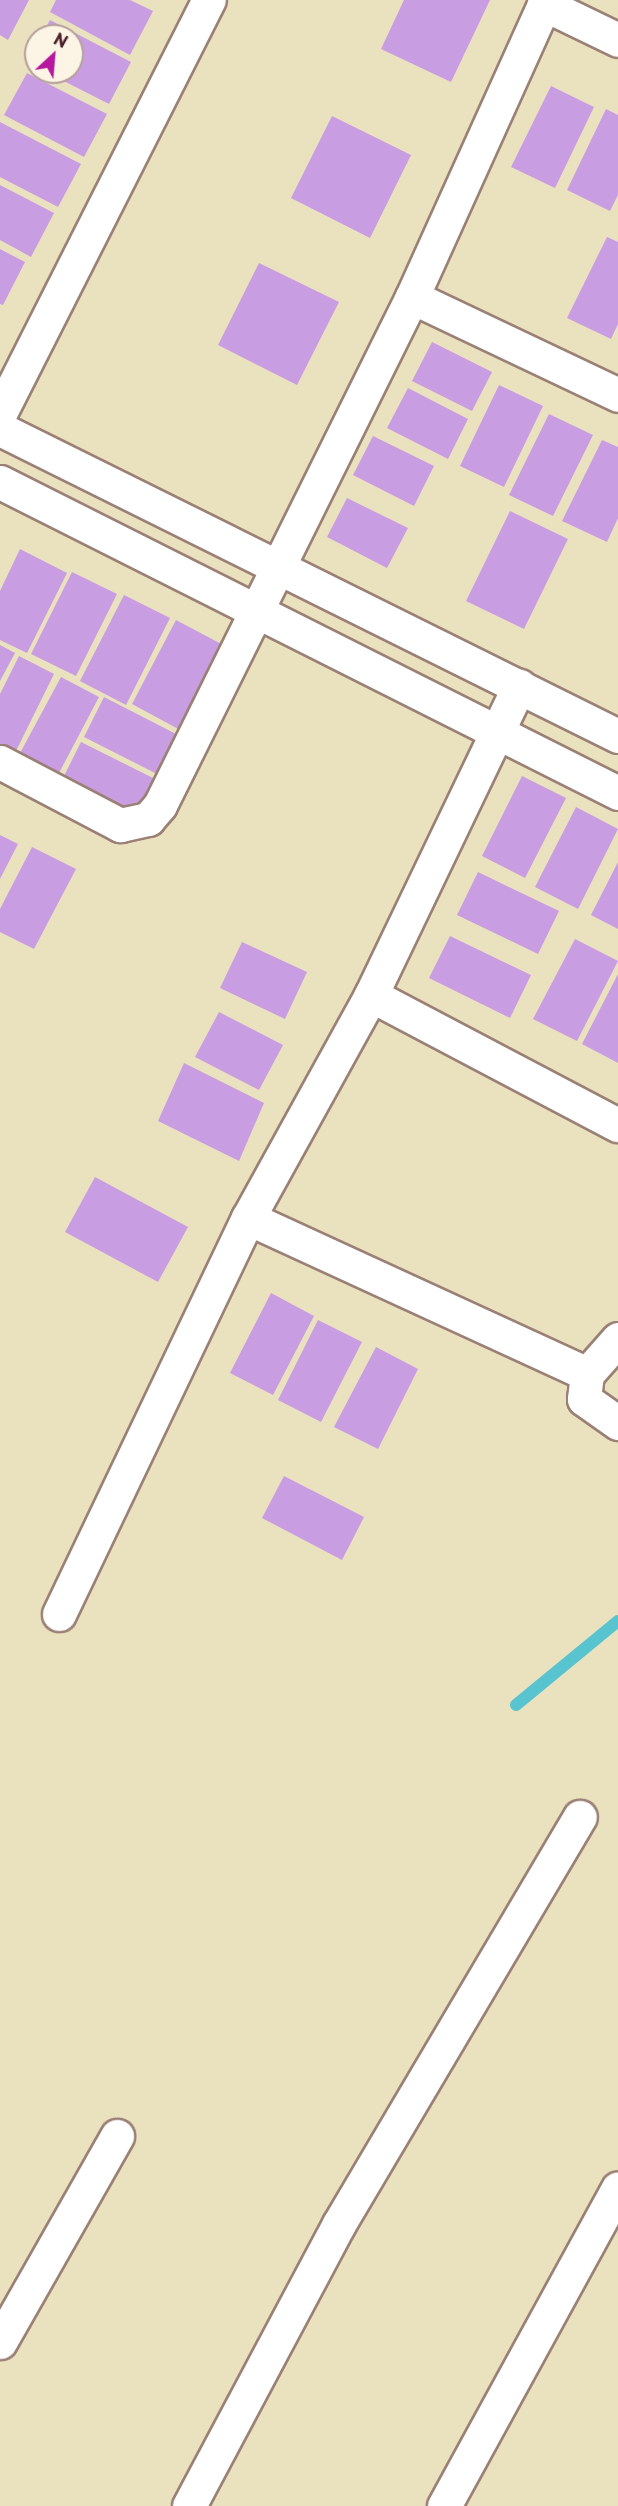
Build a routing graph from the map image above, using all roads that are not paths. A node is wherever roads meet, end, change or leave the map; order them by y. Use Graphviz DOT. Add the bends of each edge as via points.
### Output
graph roads {
  1 [pos="209,0"];
  2 [pos="545,2"];
  3 [pos="618,40"];
  4 [pos="412,297"];
  5 [pos="618,395"];
  6 [pos="0,413"];
  7 [pos="0,429"];
  8 [pos="0,482"];
  9 [pos="281,568"];
  10 [pos="256,611"];
  11 [pos="519,686"];
  12 [pos="494,730"];
  13 [pos="618,736"];
  14 [pos="0,762"];
  15 [pos="618,793"];
  16 [pos="371,995"];
  17 [pos="618,1125"];
  18 [pos="248,1218"];
  19 [pos="618,1339"];
  20 [pos="587,1374"];
  21 [pos="618,1423"];
  22 [pos="59,1614"];
  23 [pos="580,1817"];
  24 [pos="117,2136"];
  25 [pos="618,2188"];
  26 [pos="0,2342"];
  27 [pos="189,2506"];
  28 [pos="444,2506"];
  1 -- 6 [label="street"];
  2 -- 3 [label="street"];
  2 -- 4 [label="street"];
  4 -- 5 [label="street"];
  4 -- 9 [label="street"];
  7 -- 9 [label="street"];
  8 -- 10 [label="street"];
  9 -- 10 [label="street"];
  9 -- 11 [label="street"];
  10 -- 12 [label="street"];
  10 -- 14 [label="street" via="148,819 120,825"];
  11 -- 12 [label="street"];
  11 -- 13 [label="street"];
  12 -- 15 [label="street"];
  12 -- 16 [label="street"];
  16 -- 17 [label="street"];
  16 -- 18 [label="street"];
  18 -- 20 [label="street"];
  18 -- 22 [label="street"];
  19 -- 20 [label="street"];
  20 -- 21 [label="street" via="584,1399"];
  23 -- 27 [label="street" via="339,2224"];
  24 -- 26 [label="street"];
  25 -- 28 [label="street"];
}
